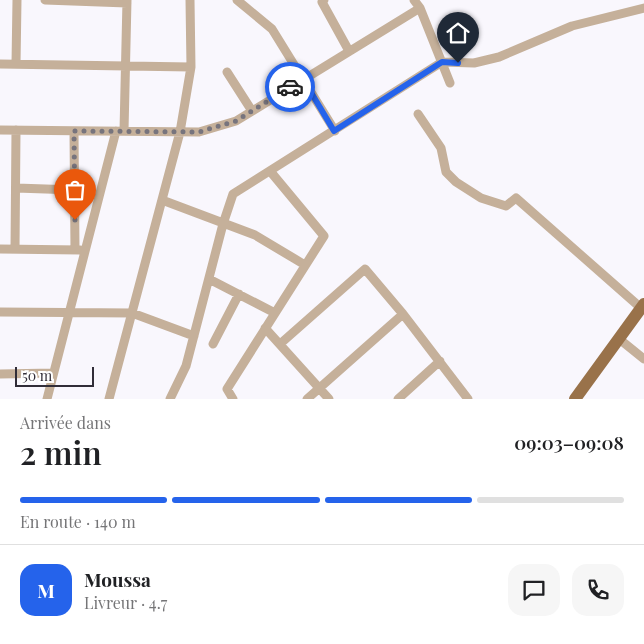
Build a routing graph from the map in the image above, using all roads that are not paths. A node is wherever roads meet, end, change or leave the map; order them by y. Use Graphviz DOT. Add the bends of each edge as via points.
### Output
graph roads {
  1 [pos="17,0"];
  2 [pos="45,0"];
  3 [pos="190,0"];
  4 [pos="237,0"];
  5 [pos="324,0"];
  6 [pos="414,0"];
  7 [pos="127,1"];
  8 [pos="420,8"];
  9 [pos="644,8"];
  10 [pos="349,51"];
  11 [pos="442,62"];
  12 [pos="0,64"];
  13 [pos="16,64"];
  14 [pos="125,66"];
  15 [pos="191,67"];
  16 [pos="228,72"];
  17 [pos="303,79"];
  18 [pos="450,82"];
  19 [pos="252,111"];
  20 [pos="418,114"];
  21 [pos="0,130"];
  22 [pos="16,130"];
  23 [pos="74,131"];
  24 [pos="120,131"];
  25 [pos="334,131"];
  26 [pos="180,132"];
  27 [pos="270,171"];
  28 [pos="16,188"];
  29 [pos="75,190"];
  30 [pos="162,200"];
  31 [pos="223,224"];
  32 [pos="0,249"];
  33 [pos="15,250"];
  34 [pos="80,250"];
  35 [pos="305,265"];
  36 [pos="209,279"];
  37 [pos="239,294"];
  38 [pos="642,306"];
  39 [pos="0,312"];
  40 [pos="69,313"];
  41 [pos="132,313"];
  42 [pos="275,313"];
  43 [pos="403,314"];
  44 [pos="265,328"];
  45 [pos="194,336"];
  46 [pos="618,338"];
  47 [pos="213,344"];
  48 [pos="280,344"];
  49 [pos="644,360"];
  50 [pos="440,361"];
  51 [pos="53,373"];
  52 [pos="0,374"];
  53 [pos="319,388"];
  54 [pos="48,399"];
  55 [pos="109,399"];
  56 [pos="170,399"];
  57 [pos="233,399"];
  58 [pos="307,399"];
  59 [pos="329,399"];
  60 [pos="398,399"];
  61 [pos="468,399"];
  62 [pos="575,399"];
  1 -- 13 [label="street"];
  2 -- 7 [label="street"];
  3 -- 15 [label="street"];
  4 -- 17 [label="street" via="272,29"];
  5 -- 10 [label="street" via="322,2"];
  6 -- 8 [label="street"];
  7 -- 14 [label="street"];
  8 -- 10 [label="street"];
  8 -- 11 [label="street"];
  9 -- 11 [label="street" via="572,26 474,63"];
  10 -- 17 [label="street"];
  11 -- 18 [label="street"];
  11 -- 25 [label="street"];
  12 -- 13 [label="street"];
  13 -- 14 [label="street"];
  14 -- 15 [label="street"];
  14 -- 24 [label="street"];
  15 -- 26 [label="street"];
  16 -- 19 [label="street"];
  17 -- 19 [label="street"];
  17 -- 25 [label="street"];
  19 -- 26 [label="street" via="236,121 199,132"];
  20 -- 38 [label="street" via="441,148 446,172 456,182 481,198 506,206 516,198"];
  21 -- 22 [label="street"];
  22 -- 23 [label="street"];
  22 -- 28 [label="street"];
  23 -- 24 [label="street"];
  23 -- 29 [label="street"];
  24 -- 26 [label="street"];
  24 -- 34 [label="street"];
  25 -- 27 [label="street"];
  26 -- 30 [label="street"];
  27 -- 31 [label="street" via="234,194"];
  27 -- 35 [label="street" via="324,236"];
  28 -- 29 [label="street"];
  28 -- 33 [label="street"];
  29 -- 34 [label="street"];
  30 -- 31 [label="street"];
  30 -- 41 [label="street"];
  31 -- 35 [label="street" via="255,235"];
  31 -- 36 [label="street"];
  32 -- 33 [label="street"];
  33 -- 34 [label="street"];
  34 -- 40 [label="street"];
  35 -- 42 [label="street"];
  36 -- 37 [label="street"];
  36 -- 45 [label="street"];
  37 -- 42 [label="street"];
  37 -- 47 [label="street"];
  38 -- 46 [label="main road"];
  39 -- 40 [label="street"];
  40 -- 41 [label="street"];
  40 -- 51 [label="street"];
  41 -- 45 [label="street"];
  41 -- 55 [label="street"];
  42 -- 44 [label="street"];
  43 -- 48 [label="street" via="366,269"];
  43 -- 50 [label="street"];
  43 -- 53 [label="street"];
  44 -- 48 [label="street"];
  44 -- 57 [label="street" via="226,389"];
  45 -- 56 [label="street" via="186,366"];
  46 -- 49 [label="street"];
  46 -- 62 [label="main road"];
  48 -- 53 [label="street"];
  50 -- 60 [label="street"];
  50 -- 61 [label="street"];
  51 -- 52 [label="street"];
  51 -- 54 [label="street"];
  53 -- 58 [label="street"];
  53 -- 59 [label="street"];
}
